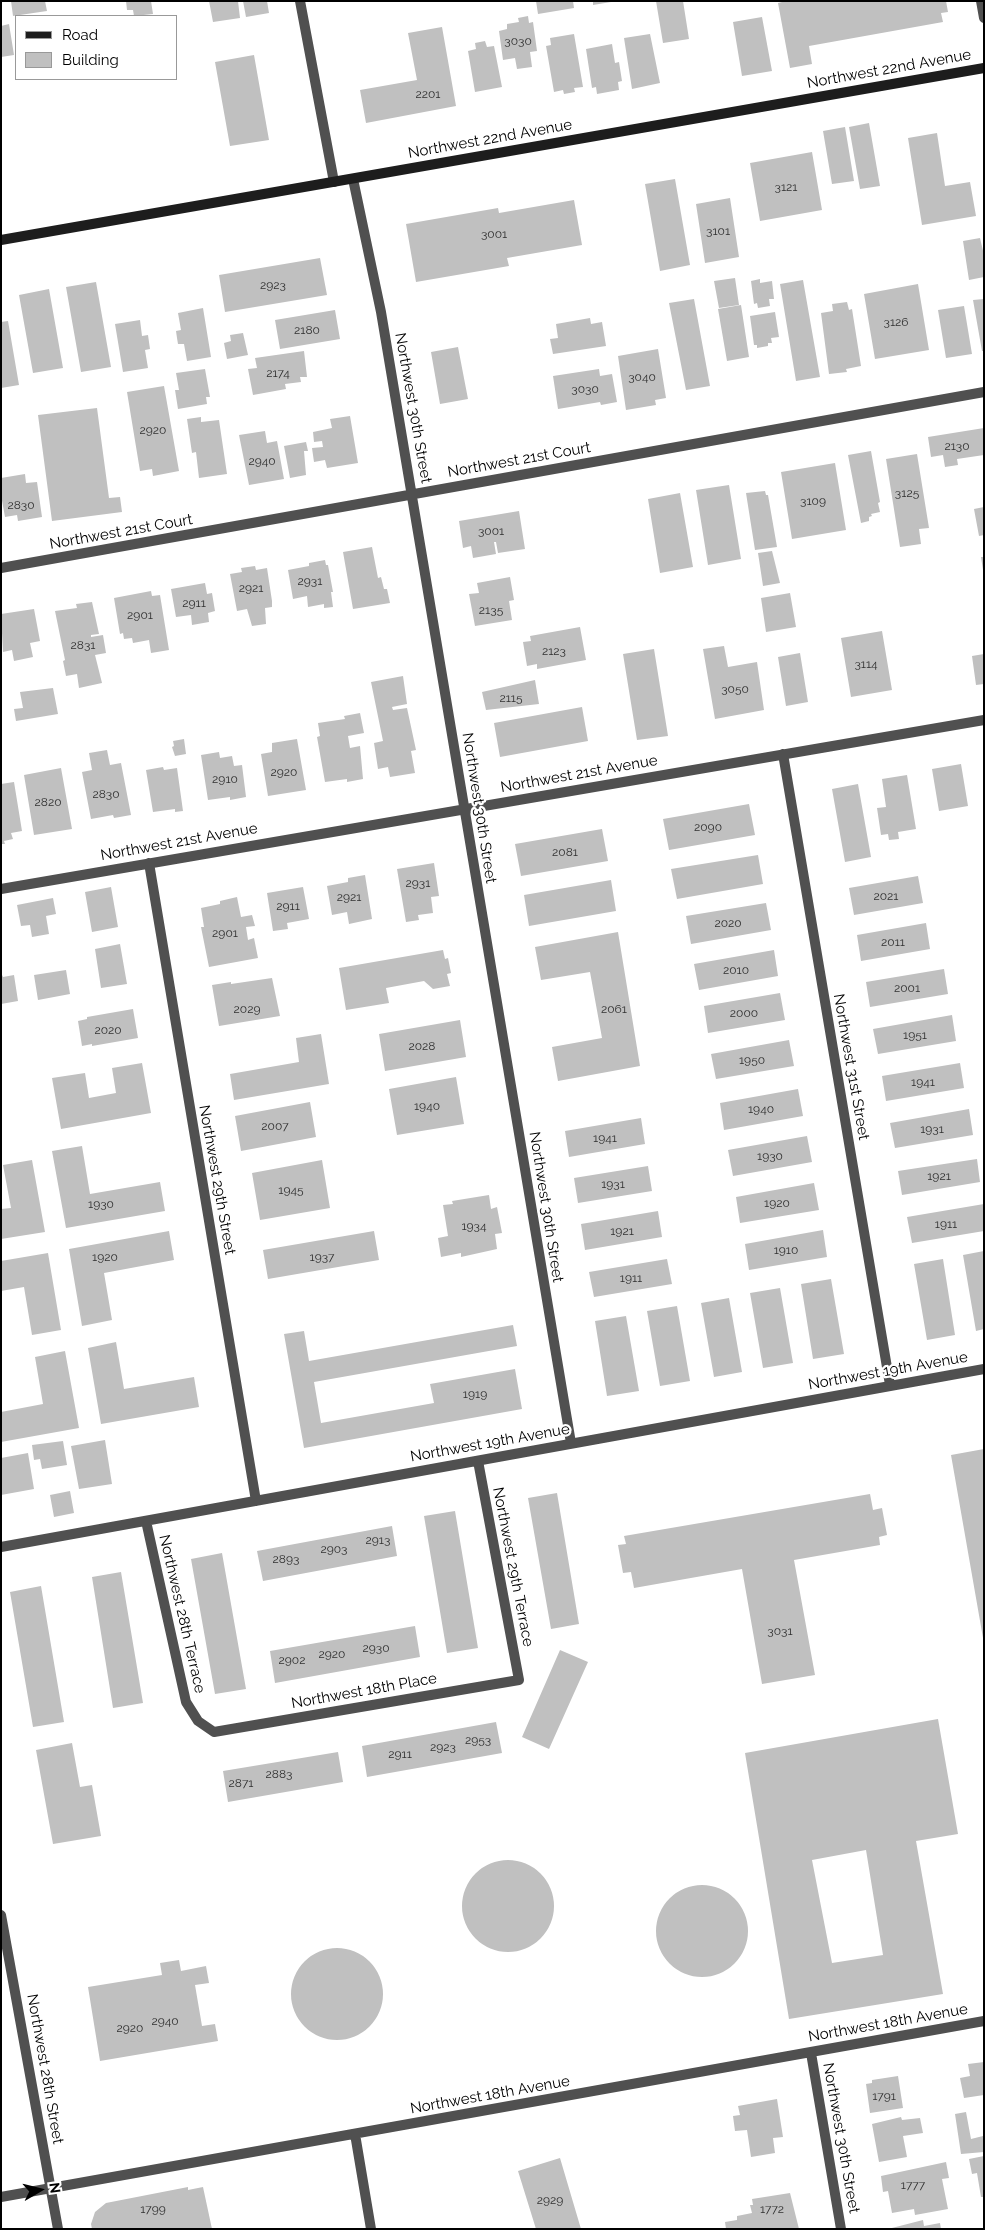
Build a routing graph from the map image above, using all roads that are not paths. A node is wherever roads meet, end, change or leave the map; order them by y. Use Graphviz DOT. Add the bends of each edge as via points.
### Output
graph roads {
  1 [pos="300,1"];
  2 [pos="980,1"];
  3 [pos="984,18"];
  4 [pos="984,68"];
  5 [pos="353,179"];
  6 [pos="334,182"];
  7 [pos="1,240"];
  8 [pos="984,392"];
  9 [pos="412,495"];
  10 [pos="1,568"];
  11 [pos="984,720"];
  12 [pos="783,754"];
  13 [pos="464,809"];
  14 [pos="149,863"];
  15 [pos="1,889"];
  16 [pos="984,1369"];
  17 [pos="890,1385"];
  18 [pos="571,1443"];
  19 [pos="478,1461"];
  20 [pos="256,1501"];
  21 [pos="146,1522"];
  22 [pos="1,1547"];
  23 [pos="519,1680"];
  24 [pos="214,1732"];
  25 [pos="1,1915"];
  26 [pos="984,2021"];
  27 [pos="811,2053"];
  28 [pos="355,2134"];
  29 [pos="51,2188"];
  30 [pos="1,2197"];
  31 [pos="58,2229"];
  32 [pos="370,2229"];
  33 [pos="841,2229"];
  1 -- 6 [label="street"];
  2 -- 3 [label="street"];
  4 -- 5 [label="main road, Northwest 22nd Avenue"];
  5 -- 6 [label="main road, Northwest 22nd Avenue"];
  5 -- 9 [label="street, Northwest 30th Street" via="381,312"];
  6 -- 7 [label="main road, Northwest 22nd Avenue"];
  8 -- 9 [label="street, Northwest 21st Court"];
  9 -- 10 [label="street, Northwest 21st Court"];
  9 -- 13 [label="street, Northwest 30th Street"];
  11 -- 12 [label="street, Northwest 21st Avenue"];
  12 -- 13 [label="street, Northwest 21st Avenue"];
  12 -- 17 [label="street, Northwest 31st Street"];
  13 -- 14 [label="street, Northwest 21st Avenue"];
  13 -- 18 [label="street, Northwest 30th Street"];
  14 -- 15 [label="street, Northwest 21st Avenue"];
  14 -- 20 [label="street, Northwest 29th Street"];
  16 -- 17 [label="street, Northwest 19th Avenue"];
  17 -- 18 [label="street, Northwest 19th Avenue"];
  18 -- 19 [label="street, Northwest 19th Avenue"];
  19 -- 20 [label="street, Northwest 19th Avenue"];
  19 -- 23 [label="street, Northwest 29th Terrace"];
  20 -- 21 [label="street, Northwest 19th Avenue"];
  21 -- 22 [label="street, Northwest 19th Avenue"];
  21 -- 24 [label="street, Northwest 28th Terrace" via="186,1702 198,1721"];
  23 -- 24 [label="street, Northwest 18th Place"];
  25 -- 29 [label="street, Northwest 28th Street"];
  26 -- 27 [label="street, Northwest 18th Avenue"];
  27 -- 28 [label="street, Northwest 18th Avenue"];
  27 -- 33 [label="street, Northwest 30th Street"];
  28 -- 29 [label="street, Northwest 18th Avenue"];
  28 -- 32 [label="street"];
  29 -- 30 [label="street, Northwest 18th Avenue"];
  29 -- 31 [label="street, Northwest 28th Street"];
}
